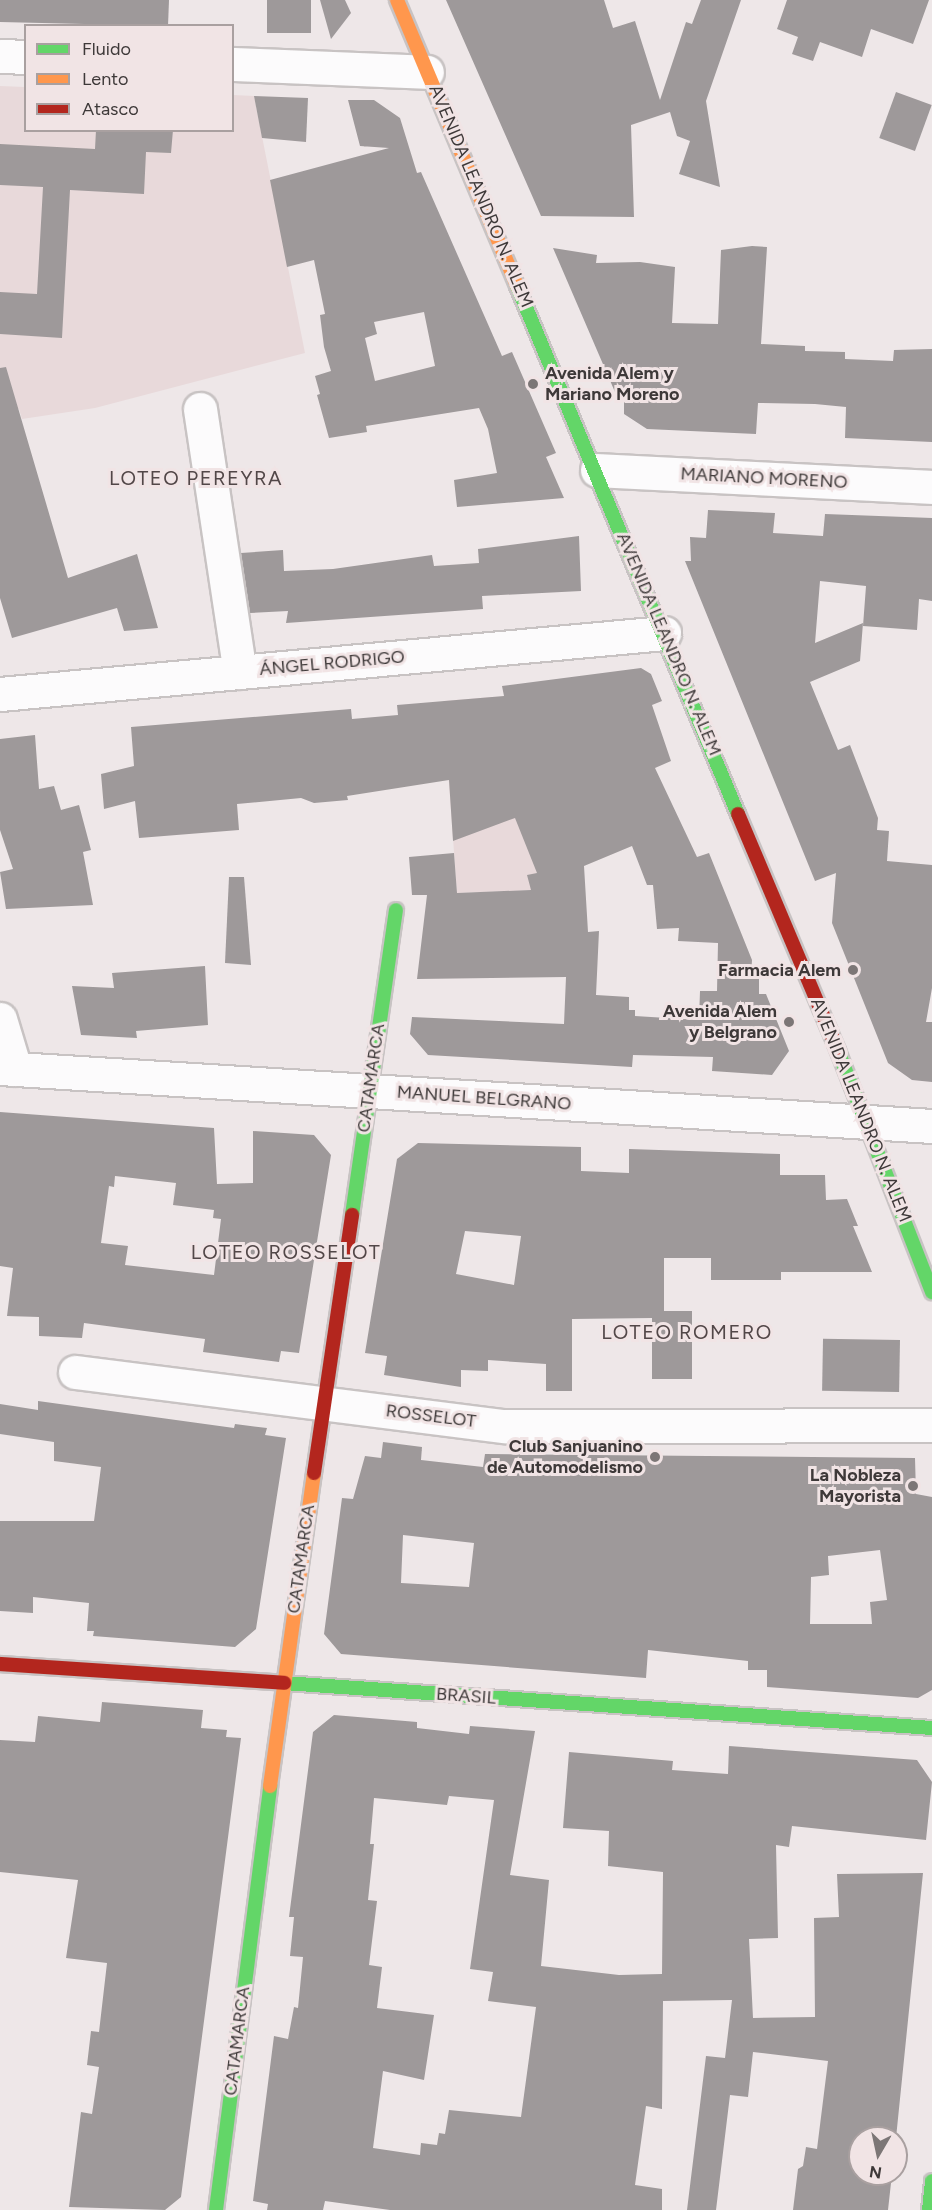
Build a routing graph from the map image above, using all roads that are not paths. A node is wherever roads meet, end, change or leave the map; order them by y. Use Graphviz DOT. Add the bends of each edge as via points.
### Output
graph roads {
  1 [pos="397,0"];
  2 [pos="0,56"];
  3 [pos="24,57"];
  4 [pos="234,64"];
  5 [pos="428,72"];
  6 [pos="200,409"];
  7 [pos="597,470"];
  8 [pos="932,487"];
  9 [pos="664,633"];
  10 [pos="240,672"];
  11 [pos="0,694"];
  12 [pos="396,910"];
  13 [pos="0,1019"];
  14 [pos="8,1069"];
  15 [pos="369,1091"];
  16 [pos="867,1121"];
  17 [pos="932,1126"];
  18 [pos="932,1292"];
  19 [pos="75,1372"];
  20 [pos="324,1403"];
  21 [pos="932,1425"];
  22 [pos="0,1664"];
  23 [pos="283,1684"];
  24 [pos="932,1728"];
  25 [pos="932,2181"];
  26 [pos="216,2210"];
  27 [pos="929,2210"];
  1 -- 5 [label="street, AVENIDA LEANDRO N. ALEM"];
  2 -- 3 [label="street"];
  4 -- 5 [label="street"];
  5 -- 7 [label="street, AVENIDA LEANDRO N. ALEM"];
  6 -- 10 [label="street"];
  7 -- 8 [label="street, MARIANO MORENO"];
  7 -- 9 [label="street, AVENIDA LEANDRO N. ALEM"];
  9 -- 10 [label="street, ÁNGEL RODRIGO"];
  9 -- 16 [label="street, AVENIDA LEANDRO N. ALEM"];
  10 -- 11 [label="street, ÁNGEL RODRIGO"];
  12 -- 15 [label="street, CATAMARCA"];
  13 -- 14 [label="street"];
  14 -- 15 [label="street, MANUEL BELGRANO"];
  15 -- 16 [label="street, MANUEL BELGRANO"];
  15 -- 20 [label="street, CATAMARCA"];
  16 -- 17 [label="street, MANUEL BELGRANO"];
  16 -- 18 [label="street, AVENIDA LEANDRO N. ALEM"];
  19 -- 20 [label="street, ROSSELOT"];
  20 -- 21 [label="street, ROSSELOT" via="506,1426"];
  20 -- 23 [label="street, CATAMARCA"];
  22 -- 23 [label="street, BRASIL"];
  23 -- 24 [label="street, BRASIL"];
  23 -- 26 [label="street, CATAMARCA"];
  25 -- 27 [label="street"];
}
